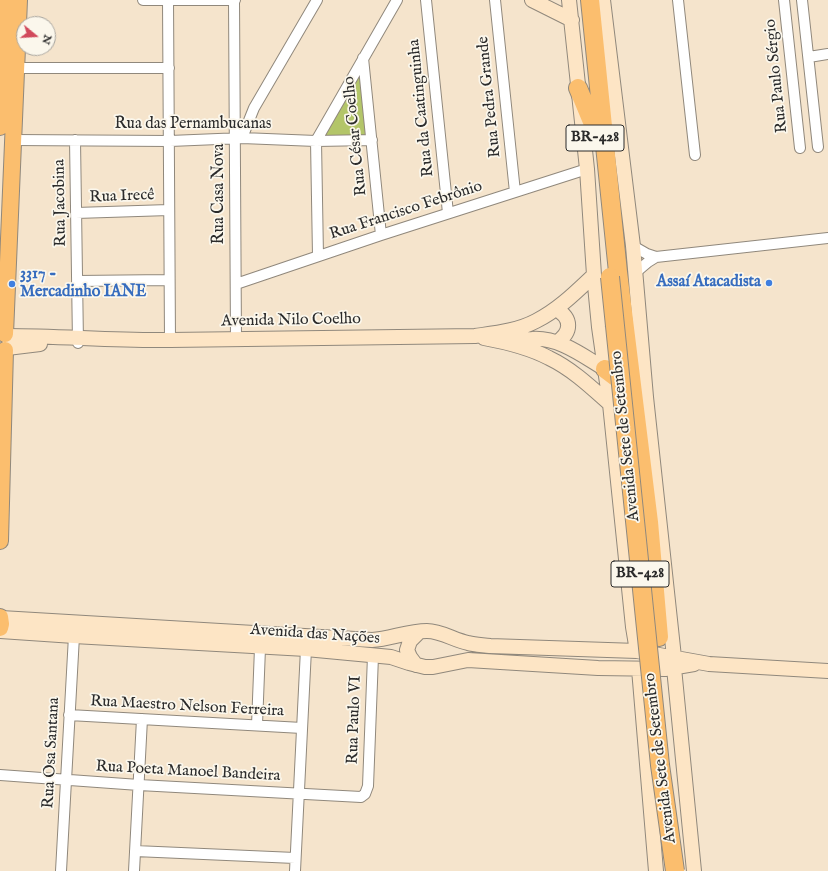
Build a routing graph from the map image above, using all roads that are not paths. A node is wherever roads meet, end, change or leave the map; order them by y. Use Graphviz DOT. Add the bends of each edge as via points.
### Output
graph roads {
  1 [pos="7,0"];
  2 [pos="144,0"];
  3 [pos="168,0"];
  4 [pos="234,0"];
  5 [pos="317,0"];
  6 [pos="397,0"];
  7 [pos="426,0"];
  8 [pos="495,0"];
  9 [pos="532,0"];
  10 [pos="569,0"];
  11 [pos="581,0"];
  12 [pos="590,0"];
  13 [pos="603,0"];
  14 [pos="678,0"];
  15 [pos="784,0"];
  16 [pos="802,0"];
  17 [pos="572,20"];
  18 [pos="828,54"];
  19 [pos="808,57"];
  20 [pos="363,58"];
  21 [pos="168,68"];
  22 [pos="6,69"];
  23 [pos="578,88"];
  24 [pos="593,124"];
  25 [pos="0,127"];
  26 [pos="238,138"];
  27 [pos="13,140"];
  28 [pos="75,140"];
  29 [pos="372,140"];
  30 [pos="170,141"];
  31 [pos="316,142"];
  32 [pos="818,147"];
  33 [pos="800,148"];
  34 [pos="695,155"];
  35 [pos="586,169"];
  36 [pos="515,192"];
  37 [pos="169,210"];
  38 [pos="76,213"];
  39 [pos="448,213"];
  40 [pos="381,235"];
  41 [pos="828,238"];
  42 [pos="633,246"];
  43 [pos="318,256"];
  44 [pos="656,257"];
  45 [pos="614,274"];
  46 [pos="169,280"];
  47 [pos="77,281"];
  48 [pos="236,284"];
  49 [pos="556,308"];
  50 [pos="476,336"];
  51 [pos="236,339"];
  52 [pos="78,340"];
  53 [pos="170,340"];
  54 [pos="4,342"];
  55 [pos="557,342"];
  56 [pos="508,343"];
  57 [pos="605,369"];
  58 [pos="621,381"];
  59 [pos="610,404"];
  60 [pos="0,541"];
  61 [pos="0,623"];
  62 [pos="633,627"];
  63 [pos="419,632"];
  64 [pos="74,636"];
  65 [pos="260,648"];
  66 [pos="306,649"];
  67 [pos="620,651"];
  68 [pos="637,652"];
  69 [pos="373,656"];
  70 [pos="674,662"];
  71 [pos="416,665"];
  72 [pos="632,668"];
  73 [pos="828,670"];
  74 [pos="69,715"];
  75 [pos="142,719"];
  76 [pos="257,725"];
  77 [pos="302,728"];
  78 [pos="0,775"];
  79 [pos="66,780"];
  80 [pos="139,785"];
  81 [pos="368,786"];
  82 [pos="299,793"];
  83 [pos="135,851"];
  84 [pos="295,858"];
  85 [pos="61,871"];
  86 [pos="134,871"];
  87 [pos="295,871"];
  88 [pos="656,871"];
  89 [pos="675,871"];
  90 [pos="682,871"];
  91 [pos="694,871"];
  1 -- 22 [label="main road"];
  2 -- 3 [label="street"];
  3 -- 4 [label="street"];
  3 -- 21 [label="street"];
  4 -- 26 [label="street, Rua Casa Nova"];
  5 -- 26 [label="street"];
  6 -- 20 [label="street"];
  7 -- 39 [label="street, Rua da Caatinguinha"];
  8 -- 36 [label="street, Rua Pedra Grande"];
  9 -- 17 [label="main road"];
  10 -- 17 [label="main road, Avenida Sete de Setembro"];
  11 -- 24 [label="highway, Avenida Sete de Setembro / BR-428"];
  12 -- 45 [label="highway, Avenida Sete de Setembro / BR-428"];
  13 -- 42 [label="main road, Avenida Sete de Setembro"];
  14 -- 34 [label="street"];
  15 -- 33 [label="street, Rua Paulo Sérgio"];
  16 -- 19 [label="street, Rua Paulo Sérgio"];
  17 -- 23 [label="main road, Avenida Sete de Setembro"];
  18 -- 19 [label="street"];
  19 -- 32 [label="street, Rua Paulo Sérgio"];
  20 -- 29 [label="street, Rua César Coelho"];
  20 -- 31 [label="street"];
  21 -- 22 [label="street"];
  21 -- 30 [label="street"];
  22 -- 25 [label="main road"];
  22 -- 27 [label="main road"];
  23 -- 24 [label="highway"];
  23 -- 35 [label="main road, Avenida Sete de Setembro"];
  24 -- 45 [label="highway, Avenida Sete de Setembro / BR-428"];
  26 -- 30 [label="street, Rua das Pernambucanas"];
  26 -- 31 [label="street, Rua das Pernambucanas"];
  26 -- 48 [label="street, Rua Casa Nova"];
  27 -- 28 [label="street, Rua das Pernambucanas"];
  27 -- 54 [label="main road"];
  28 -- 30 [label="street, Rua das Pernambucanas"];
  28 -- 38 [label="street, Rua Jacobina"];
  29 -- 31 [label="street, Rua das Pernambucanas"];
  29 -- 40 [label="street, Rua César Coelho"];
  30 -- 37 [label="street"];
  31 -- 43 [label="street"];
  35 -- 36 [label="street, Rua Francisco Febrônio"];
  35 -- 45 [label="main road, Avenida Sete de Setembro"];
  36 -- 39 [label="street, Rua Francisco Febrônio"];
  37 -- 38 [label="street, Rua Irecê"];
  37 -- 46 [label="street"];
  38 -- 47 [label="street, Rua Jacobina"];
  39 -- 40 [label="street, Rua Francisco Febrônio"];
  40 -- 43 [label="street, Rua Francisco Febrônio"];
  41 -- 44 [label="street"];
  42 -- 44 [label="street"];
  42 -- 45 [label="main road, Avenida Sete de Setembro"];
  43 -- 48 [label="street, Rua Francisco Febrônio"];
  44 -- 45 [label="street"];
  45 -- 49 [label="main road"];
  45 -- 57 [label="main road, Avenida Sete de Setembro"];
  45 -- 58 [label="highway, Avenida Sete de Setembro / BR-428, bridge"];
  45 -- 70 [label="main road, Avenida Sete de Setembro" via="646,398"];
  45 -- 90 [label="highway, Avenida Sete de Setembro / BR-428" via="649,522 676,836"];
  46 -- 47 [label="street"];
  46 -- 53 [label="street"];
  47 -- 52 [label="street, Rua Jacobina"];
  48 -- 51 [label="street, Rua Casa Nova"];
  49 -- 50 [label="main road" via="536,322 522,327"];
  49 -- 55 [label="main road" via="565,316 568,324 566,334"];
  50 -- 51 [label="main road, Avenida Nilo Coelho"];
  50 -- 56 [label="main road"];
  51 -- 53 [label="main road, Avenida Nilo Coelho"];
  52 -- 53 [label="main road, Avenida Nilo Coelho"];
  52 -- 54 [label="main road, Avenida Nilo Coelho" via="35,344"];
  54 -- 60 [label="main road"];
  55 -- 56 [label="main road" via="531,339"];
  55 -- 57 [label="main road"];
  56 -- 59 [label="main road" via="555,361 586,382"];
  57 -- 58 [label="highway"];
  57 -- 59 [label="main road, Avenida Sete de Setembro"];
  58 -- 89 [label="highway, Avenida Sete de Setembro / BR-428, bridge" via="660,765"];
  59 -- 62 [label="main road, Avenida Sete de Setembro"];
  61 -- 63 [label="main road, Avenida das Nações" via="372,640"];
  61 -- 64 [label="main road, Avenida das Nações"];
  62 -- 67 [label="main road" via="630,640"];
  62 -- 68 [label="main road, Avenida Sete de Setembro"];
  63 -- 67 [label="main road, Avenida das Nações" via="438,633 469,643 490,646"];
  63 -- 71 [label="main road" via="410,641 407,650"];
  64 -- 65 [label="main road, Avenida das Nações"];
  64 -- 74 [label="street, Rua Osa Santana"];
  65 -- 66 [label="main road, Avenida das Nações"];
  65 -- 76 [label="street"];
  66 -- 69 [label="main road, Avenida das Nações"];
  66 -- 77 [label="street"];
  67 -- 68 [label="main road, Avenida das Nações"];
  68 -- 70 [label="main road, Avenida das Nações"];
  69 -- 71 [label="main road, Avenida das Nações"];
  69 -- 81 [label="street, Rua Paulo VI"];
  70 -- 72 [label="main road, Avenida das Nações"];
  70 -- 73 [label="main road"];
  70 -- 91 [label="main road, Avenida Sete de Setembro"];
  71 -- 72 [label="main road, Avenida das Nações" via="433,667 468,660"];
  72 -- 88 [label="main road, Avenida Sete de Setembro"];
  74 -- 75 [label="street, Rua Maestro Nelson Ferreira"];
  74 -- 79 [label="street, Rua Osa Santana"];
  75 -- 76 [label="street, Rua Maestro Nelson Ferreira"];
  75 -- 80 [label="street"];
  76 -- 77 [label="street, Rua Maestro Nelson Ferreira"];
  77 -- 82 [label="street"];
  78 -- 79 [label="street, Rua Poeta Manoel Bandeira"];
  79 -- 80 [label="street, Rua Poeta Manoel Bandeira"];
  79 -- 85 [label="street, Rua Osa Santana"];
  80 -- 82 [label="street, Rua Poeta Manoel Bandeira"];
  80 -- 83 [label="street"];
  81 -- 82 [label="street, Rua Poeta Manoel Bandeira" via="365,794 356,798"];
  82 -- 84 [label="street"];
  83 -- 84 [label="street"];
  83 -- 86 [label="street"];
  84 -- 87 [label="street"];
}
